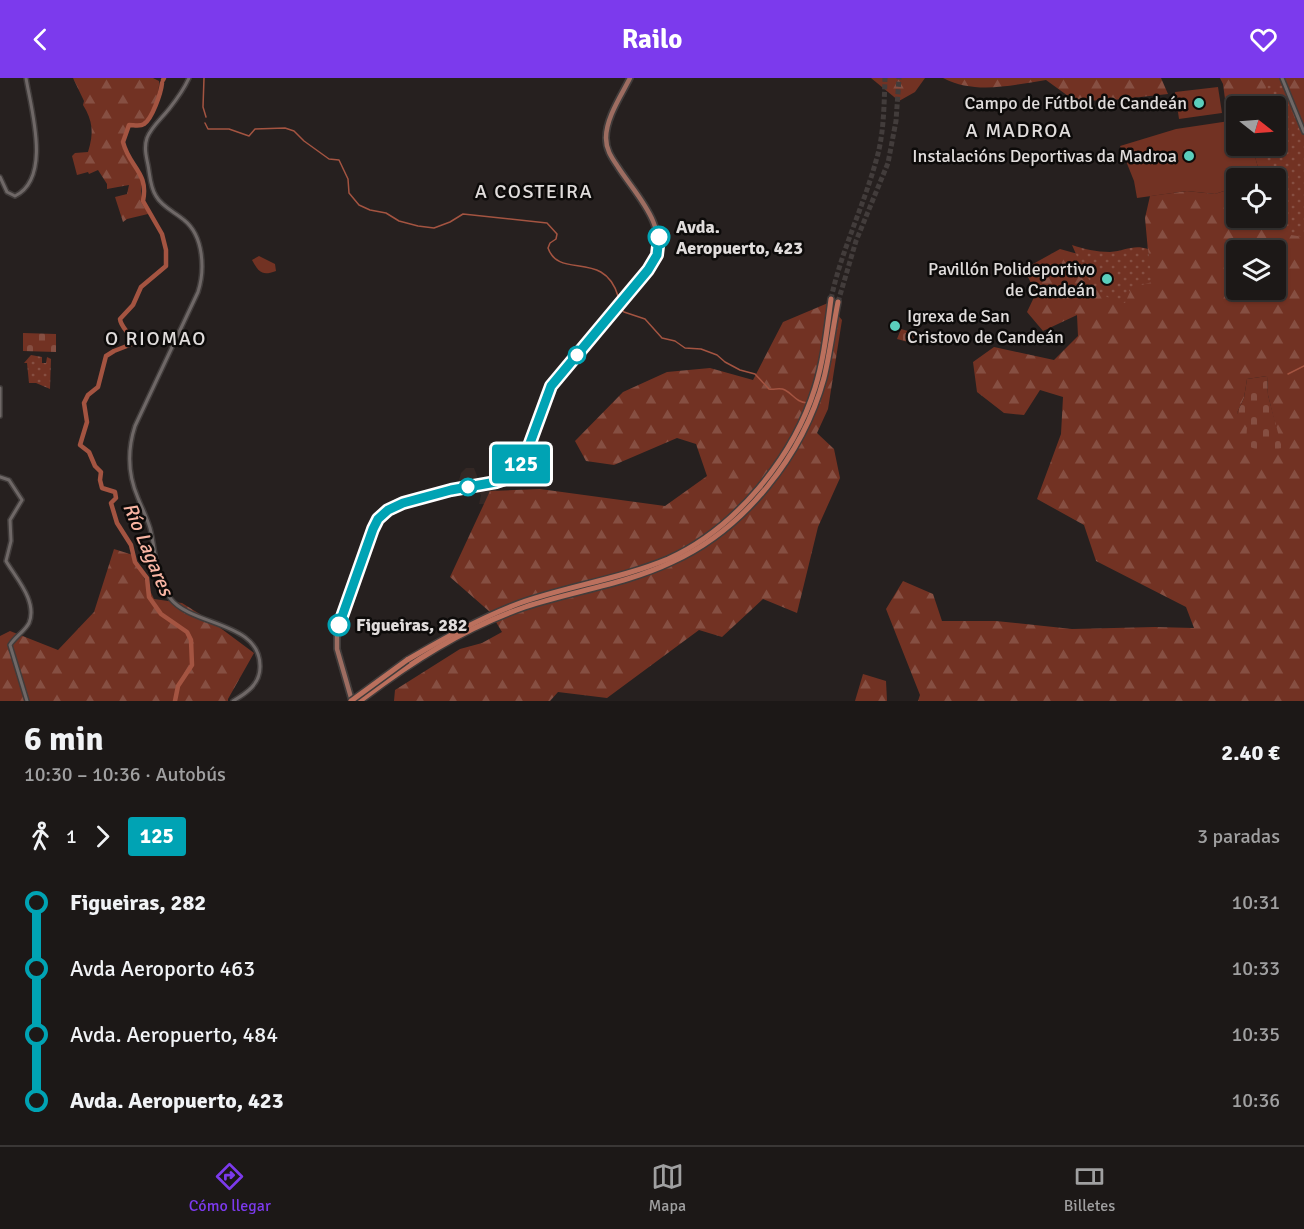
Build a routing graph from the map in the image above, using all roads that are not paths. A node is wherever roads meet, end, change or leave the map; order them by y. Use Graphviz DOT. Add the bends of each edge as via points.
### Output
graph roads {
  1 [pos="26,78"];
  2 [pos="189,78"];
  3 [pos="630,78"];
  4 [pos="1282,78"];
  5 [pos="1304,132"];
  6 [pos="0,177"];
  7 [pos="831,299"];
  8 [pos="838,302"];
  9 [pos="0,388"];
  10 [pos="817,389"];
  11 [pos="0,416"];
  12 [pos="0,477"];
  13 [pos="409,662"];
  14 [pos="27,701"];
  15 [pos="233,701"];
  16 [pos="351,701"];
  17 [pos="360,701"];
  1 -- 6 [label="main road" via="34,119 36,170 15,196 7,192"];
  2 -- 15 [label="main road" via="151,130 146,155 155,196 194,232 202,276 135,426 130,464 132,484 150,531 157,567 171,599 184,611 241,633 258,655 260,669 256,681 248,692"];
  3 -- 16 [label="main road" via="608,125 606,147 655,224 659,238 657,255 551,386 516,471 496,482 403,503 378,519 337,634 337,649"];
  4 -- 5 [label="main road"];
  7 -- 10 [label="highway"];
  8 -- 10 [label="highway"];
  9 -- 11 [label="main road"];
  10 -- 13 [label="highway" via="798,436 750,497 723,523 678,553 644,568 519,603 449,635"];
  12 -- 14 [label="main road" via="9,480 22,500 10,520 11,541 6,561 29,601 29,623 10,645"];
  13 -- 16 [label="highway, bridge"];
  13 -- 17 [label="highway"];
}
